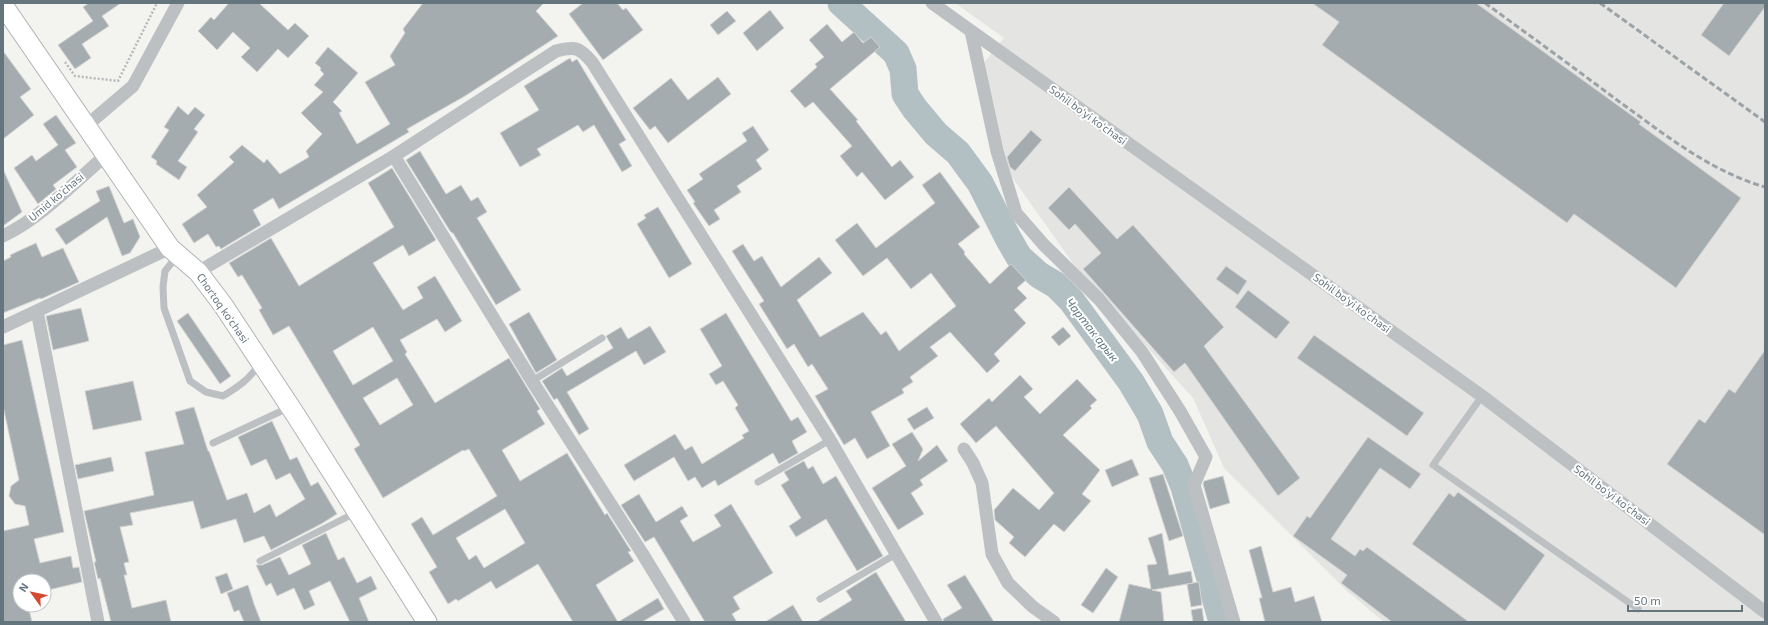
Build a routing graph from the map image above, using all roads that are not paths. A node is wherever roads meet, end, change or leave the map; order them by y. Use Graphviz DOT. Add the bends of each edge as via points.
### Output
graph roads {
  1 [pos="178,3"];
  2 [pos="932,3"];
  3 [pos="3,5"];
  4 [pos="971,31"];
  5 [pos="86,126"];
  6 [pos="106,154"];
  7 [pos="394,156"];
  8 [pos="3,236"];
  9 [pos="174,252"];
  10 [pos="198,272"];
  11 [pos="37,311"];
  12 [pos="3,326"];
  13 [pos="602,338"];
  14 [pos="260,362"];
  15 [pos="532,381"];
  16 [pos="1482,396"];
  17 [pos="290,406"];
  18 [pos="830,440"];
  19 [pos="213,443"];
  20 [pos="964,449"];
  21 [pos="758,482"];
  22 [pos="357,512"];
  23 [pos="896,554"];
  24 [pos="260,561"];
  25 [pos="820,599"];
  26 [pos="1638,609"];
  27 [pos="1765,612"];
  28 [pos="98,622"];
  29 [pos="427,622"];
  30 [pos="684,622"];
  31 [pos="936,622"];
  32 [pos="1054,622"];
  33 [pos="1234,622"];
  1 -- 5 [label="street" via="133,86"];
  2 -- 4 [label="street, Sohil bo'yi ko'chasi"];
  3 -- 5 [label="street, Chortoq ko'chasi"];
  4 -- 16 [label="street, Sohil bo'yi ko'chasi"];
  4 -- 33 [label="street" via="997,151 1016,214 1099,299 1142,352 1206,457 1194,485"];
  5 -- 6 [label="street, Chortoq ko'chasi"];
  6 -- 8 [label="street, Umid ko‘chasi" via="53,202 17,229"];
  6 -- 9 [label="street, Chortoq ko'chasi"];
  7 -- 10 [label="street"];
  7 -- 15 [label="street"];
  7 -- 18 [label="street" via="556,51 570,47 583,52 592,62"];
  9 -- 10 [label="street, Chortoq ko'chasi"];
  9 -- 11 [label="street"];
  9 -- 14 [label="lane" via="165,271 164,308 190,381 206,392 223,396 245,382"];
  10 -- 14 [label="street, Chortoq ko'chasi"];
  11 -- 12 [label="street"];
  11 -- 28 [label="street"];
  13 -- 15 [label="lane"];
  14 -- 17 [label="street, Chortoq ko'chasi"];
  15 -- 30 [label="street"];
  16 -- 26 [label="lane" via="1434,466"];
  16 -- 27 [label="street, Sohil bo'yi ko'chasi"];
  17 -- 19 [label="lane"];
  17 -- 22 [label="street, Chortoq ko'chasi"];
  18 -- 21 [label="lane"];
  18 -- 23 [label="street"];
  20 -- 32 [label="street" via="982,483 992,554 1008,583 1033,607"];
  22 -- 24 [label="lane"];
  22 -- 29 [label="street, Chortoq ko'chasi"];
  23 -- 25 [label="lane"];
  23 -- 31 [label="street"];
}
